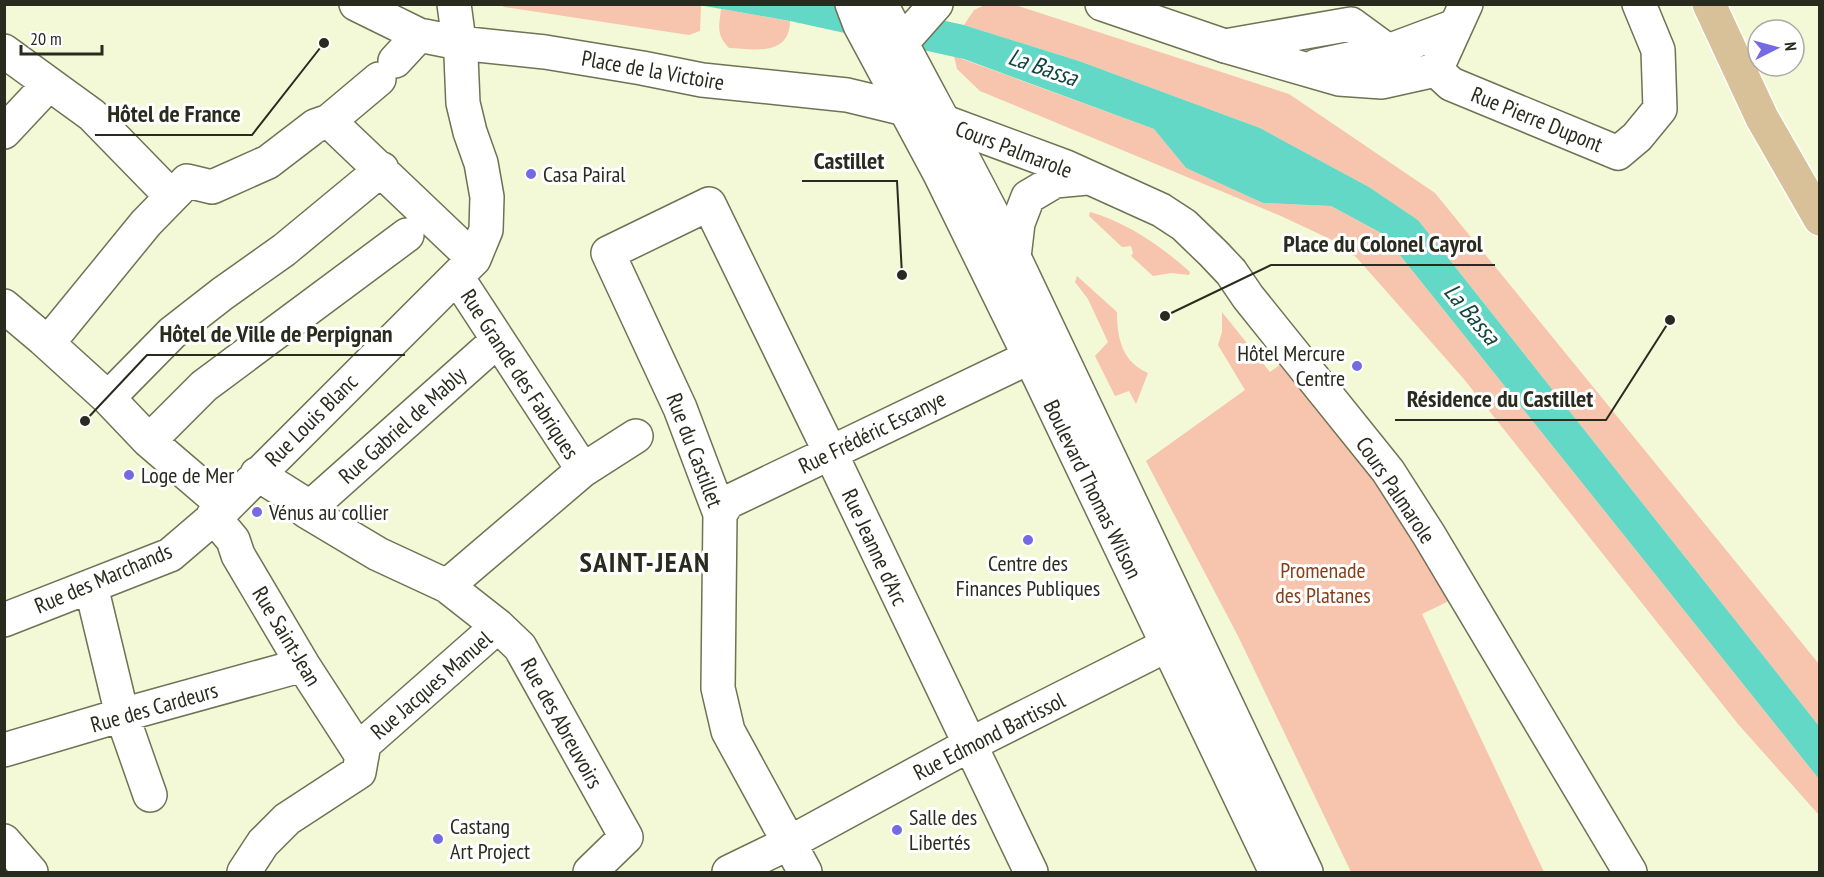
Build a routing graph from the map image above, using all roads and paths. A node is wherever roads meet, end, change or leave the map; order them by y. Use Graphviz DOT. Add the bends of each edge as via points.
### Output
graph roads {
  1 [pos="356,4"];
  2 [pos="896,4"];
  3 [pos="1102,4"];
  4 [pos="1639,4"];
  5 [pos="1709,4"];
  6 [pos="935,5"];
  7 [pos="454,6"];
  8 [pos="864,11"];
  9 [pos="1355,14"];
  10 [pos="1460,15"];
  11 [pos="419,35"];
  12 [pos="459,43"];
  13 [pos="1224,46"];
  14 [pos="4,51"];
  15 [pos="1388,51"];
  16 [pos="891,53"];
  17 [pos="1303,69"];
  18 [pos="1436,70"];
  19 [pos="49,84"];
  20 [pos="847,95"];
  21 [pos="904,108"];
  22 [pos="941,119"];
  23 [pos="329,121"];
  24 [pos="4,132"];
  25 [pos="382,170"];
  26 [pos="1087,178"];
  27 [pos="171,196"];
  28 [pos="1820,219"];
  29 [pos="420,226"];
  30 [pos="1014,257"];
  31 [pos="465,268"];
  32 [pos="616,272"];
  33 [pos="4,306"];
  34 [pos="498,340"];
  35 [pos="48,343"];
  36 [pos="1030,357"];
  37 [pos="108,398"];
  38 [pos="636,436"];
  39 [pos="148,441"];
  40 [pos="830,452"];
  41 [pos="583,470"];
  42 [pos="257,474"];
  43 [pos="306,511"];
  44 [pos="219,512"];
  45 [pos="720,514"];
  46 [pos="91,586"];
  47 [pos="447,586"];
  48 [pos="4,620"];
  49 [pos="498,626"];
  50 [pos="1180,640"];
  51 [pos="303,665"];
  52 [pos="122,715"];
  53 [pos="969,745"];
  54 [pos="4,750"];
  55 [pos="363,750"];
  56 [pos="150,795"];
  57 [pos="4,841"];
  58 [pos="789,843"];
  59 [pos="730,872"];
  60 [pos="31,873"];
  61 [pos="244,873"];
  62 [pos="590,873"];
  63 [pos="805,873"];
  64 [pos="1031,873"];
  65 [pos="1276,873"];
  66 [pos="1306,873"];
  67 [pos="1630,873"];
  1 -- 11 [label="street, Place de la Victoire"];
  2 -- 16 [label="street"];
  3 -- 13 [label="street"];
  4 -- 18 [label="street, Rue Pierre Dupont" via="1658,50 1660,109 1618,153 1451,84"];
  5 -- 28 [label="main road" via="1762,118"];
  6 -- 16 [label="street"];
  7 -- 12 [label="street"];
  8 -- 16 [label="street"];
  9 -- 13 [label="street"];
  9 -- 15 [label="street"];
  10 -- 15 [label="street"];
  10 -- 18 [label="street"];
  11 -- 12 [label="street, Place de la Victoire"];
  11 -- 23 [label="street" via="387,70"];
  12 -- 20 [label="street, Place de la Victoire" via="545,52 702,80"];
  12 -- 31 [label="street" via="463,103 487,197 486,231"];
  13 -- 17 [label="street"];
  14 -- 19 [label="street"];
  15 -- 17 [label="street"];
  16 -- 20 [label="street"];
  16 -- 21 [label="street, Boulevard Thomas Wilson"];
  16 -- 22 [label="street, Boulevard Thomas Wilson"];
  17 -- 18 [label="street" via="1339,79 1382,82"];
  19 -- 24 [label="street"];
  19 -- 27 [label="street" via="92,115"];
  20 -- 21 [label="street, Place de la Victoire"];
  21 -- 22 [label="street, Cours Palmarole"];
  21 -- 36 [label="street, Boulevard Thomas Wilson"];
  22 -- 26 [label="street, Cours Palmarole"];
  22 -- 30 [label="street, Boulevard Thomas Wilson"];
  23 -- 25 [label="street, Rue Grande des Fabriques"];
  23 -- 27 [label="street" via="315,126 268,162 212,187 187,181"];
  25 -- 29 [label="street, Rue Grande des Fabriques"];
  25 -- 37 [label="street" via="285,250 172,333"];
  26 -- 30 [label="street, Cours Palmarole" via="1055,181 1028,197 1018,223"];
  26 -- 67 [label="street, Cours Palmarole" via="1161,210 1184,225 1231,272 1388,471"];
  27 -- 35 [label="street"];
  29 -- 31 [label="street, Rue Grande des Fabriques"];
  29 -- 39 [label="street" via="204,386"];
  30 -- 50 [label="street, Boulevard Thomas Wilson"];
  31 -- 34 [label="street, Rue Grande des Fabriques"];
  31 -- 42 [label="street, Rue Louis Blanc"];
  32 -- 40 [label="street, Rue Jeanne d'Arc" via="608,253 709,204"];
  32 -- 45 [label="street, Rue du Castillet" via="680,408"];
  33 -- 35 [label="street, Rue Saint-Jean"];
  34 -- 41 [label="street, Rue Grande des Fabriques"];
  34 -- 43 [label="street, Rue Gabriel de Mably"];
  35 -- 37 [label="street, Rue Saint-Jean"];
  36 -- 40 [label="street, Rue Frédéric Escanye"];
  36 -- 50 [label="street, Boulevard Thomas Wilson"];
  37 -- 39 [label="street, Rue Saint-Jean"];
  38 -- 41 [label="street, Rue Grande des Fabriques"];
  39 -- 44 [label="street, Rue Saint-Jean"];
  40 -- 45 [label="street, Rue Frédéric Escanye" via="728,502"];
  40 -- 53 [label="street, Rue Jeanne d'Arc"];
  41 -- 47 [label="street, Rue Grande des Fabriques"];
  42 -- 43 [label="street, Rue des Abreuvoirs" via="300,501"];
  42 -- 44 [label="street, Rue Louis Blanc"];
  43 -- 47 [label="street, Rue des Abreuvoirs" via="378,554"];
  44 -- 46 [label="street, Rue des Marchands" via="170,555"];
  44 -- 51 [label="street, Rue Saint-Jean" via="238,555"];
  45 -- 58 [label="street, Rue du Castillet" via="718,688 728,731"];
  46 -- 48 [label="street, Rue des Marchands"];
  46 -- 52 [label="street"];
  47 -- 49 [label="street, Rue des Abreuvoirs"];
  49 -- 55 [label="street, Rue Jacques Manuel"];
  49 -- 62 [label="street, Rue des Abreuvoirs" via="520,647 626,837"];
  50 -- 53 [label="street, Rue Edmond Bartissol"];
  50 -- 65 [label="street, Boulevard Thomas Wilson"];
  50 -- 66 [label="street, Boulevard Thomas Wilson"];
  51 -- 52 [label="street, Rue des Cardeurs"];
  51 -- 55 [label="street, Rue Saint-Jean"];
  52 -- 54 [label="street, Rue des Cardeurs"];
  52 -- 56 [label="street"];
  53 -- 58 [label="street, Rue Edmond Bartissol"];
  53 -- 64 [label="street, Rue Jeanne d'Arc"];
  55 -- 61 [label="street, Rue Jacques Manuel" via="359,772 287,819 263,843"];
  57 -- 60 [label="street"];
  58 -- 59 [label="street, Rue Edmond Bartissol"];
  58 -- 63 [label="street, Rue du Castillet"];
}
